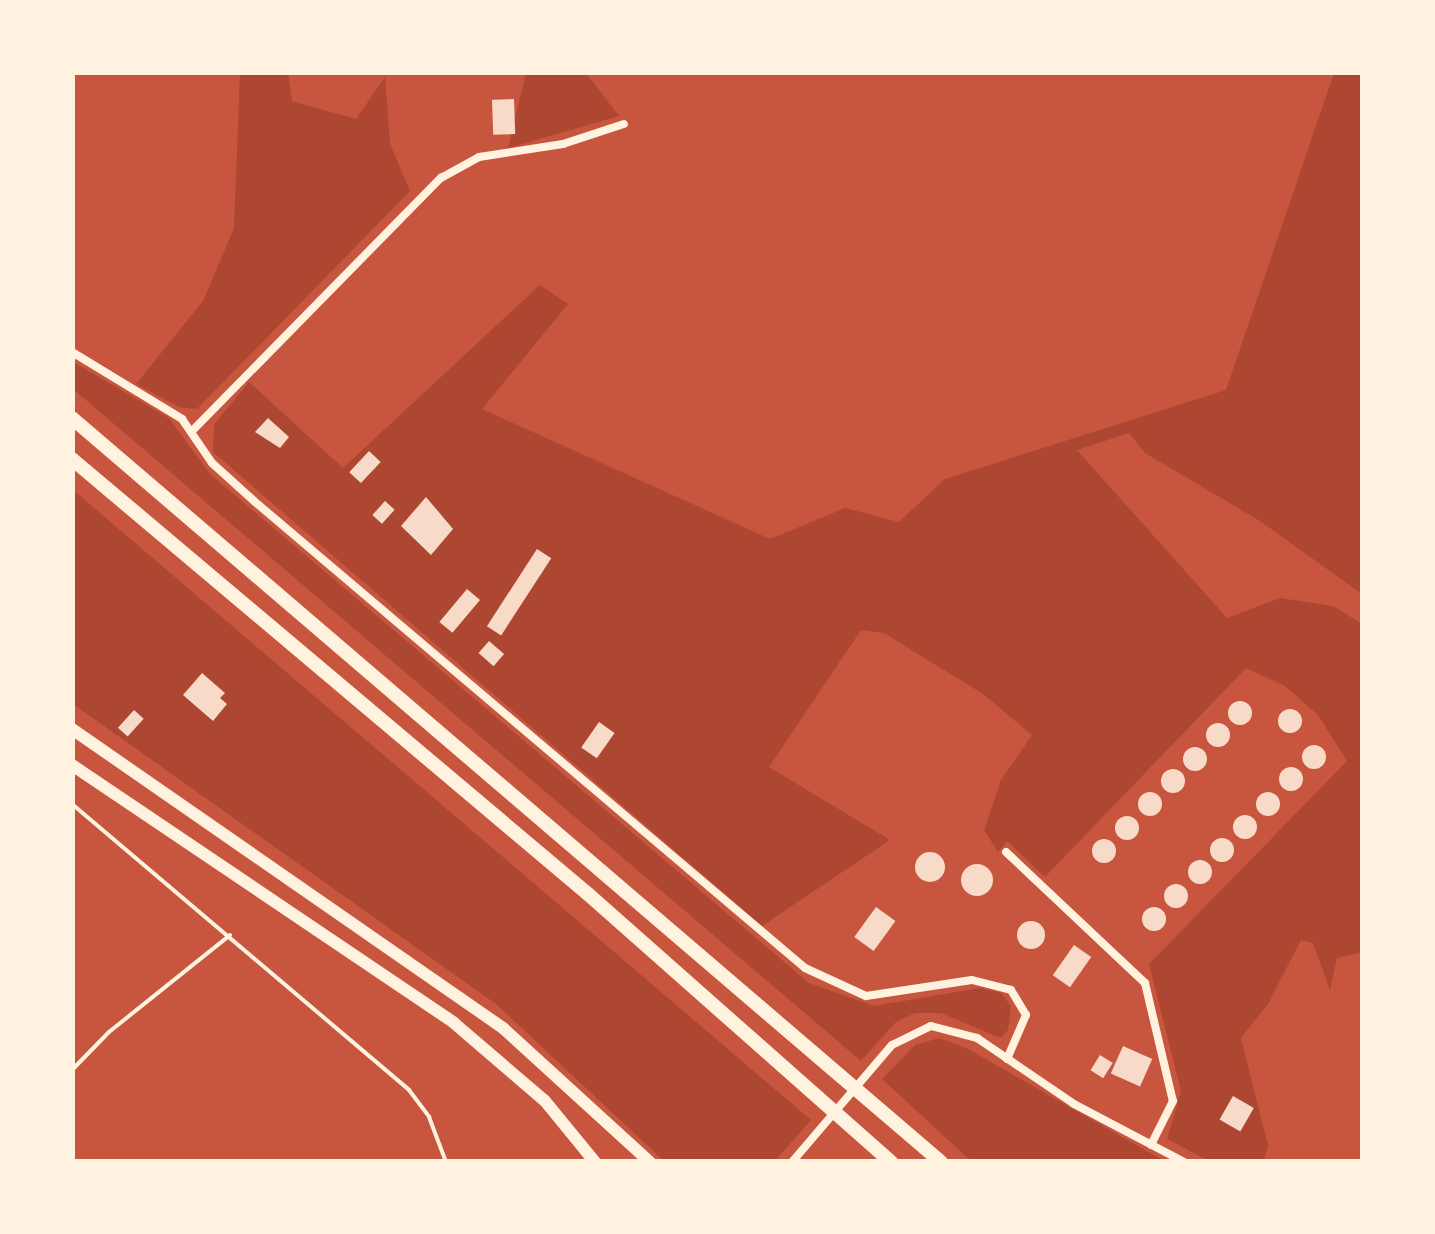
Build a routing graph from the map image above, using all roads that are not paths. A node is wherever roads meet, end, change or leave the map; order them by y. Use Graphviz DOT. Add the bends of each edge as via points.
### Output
graph roads {
  1 [pos="624,124"];
  2 [pos="72,352"];
  3 [pos="72,418"];
  4 [pos="193,430"];
  5 [pos="72,459"];
  6 [pos="72,728"];
  7 [pos="72,765"];
  8 [pos="72,804"];
  9 [pos="1006,852"];
  10 [pos="230,935"];
  11 [pos="1007,1058"];
  12 [pos="72,1070"];
  13 [pos="1151,1145"];
  14 [pos="446,1162"];
  15 [pos="595,1162"];
  16 [pos="650,1162"];
  17 [pos="792,1162"];
  18 [pos="891,1162"];
  19 [pos="941,1162"];
  20 [pos="1184,1162"];
  1 -- 4 [label="street" via="563,144 479,157 441,178"];
  2 -- 4 [label="street"];
  3 -- 19 [label="highway"];
  4 -- 11 [label="street" via="212,463 254,501 806,968 866,996 972,980 1012,990 1026,1015"];
  5 -- 18 [label="highway" via="588,894"];
  6 -- 16 [label="highway" via="504,1028"];
  7 -- 15 [label="highway" via="454,1022 545,1101"];
  8 -- 10 [label="lane"];
  9 -- 13 [label="street" via="1145,983 1173,1102"];
  10 -- 12 [label="lane"];
  10 -- 14 [label="lane" via="409,1090 429,1117"];
  11 -- 13 [label="street"];
  11 -- 17 [label="street" via="966,1032 931,1026 904,1036"];
  13 -- 20 [label="street"];
}
